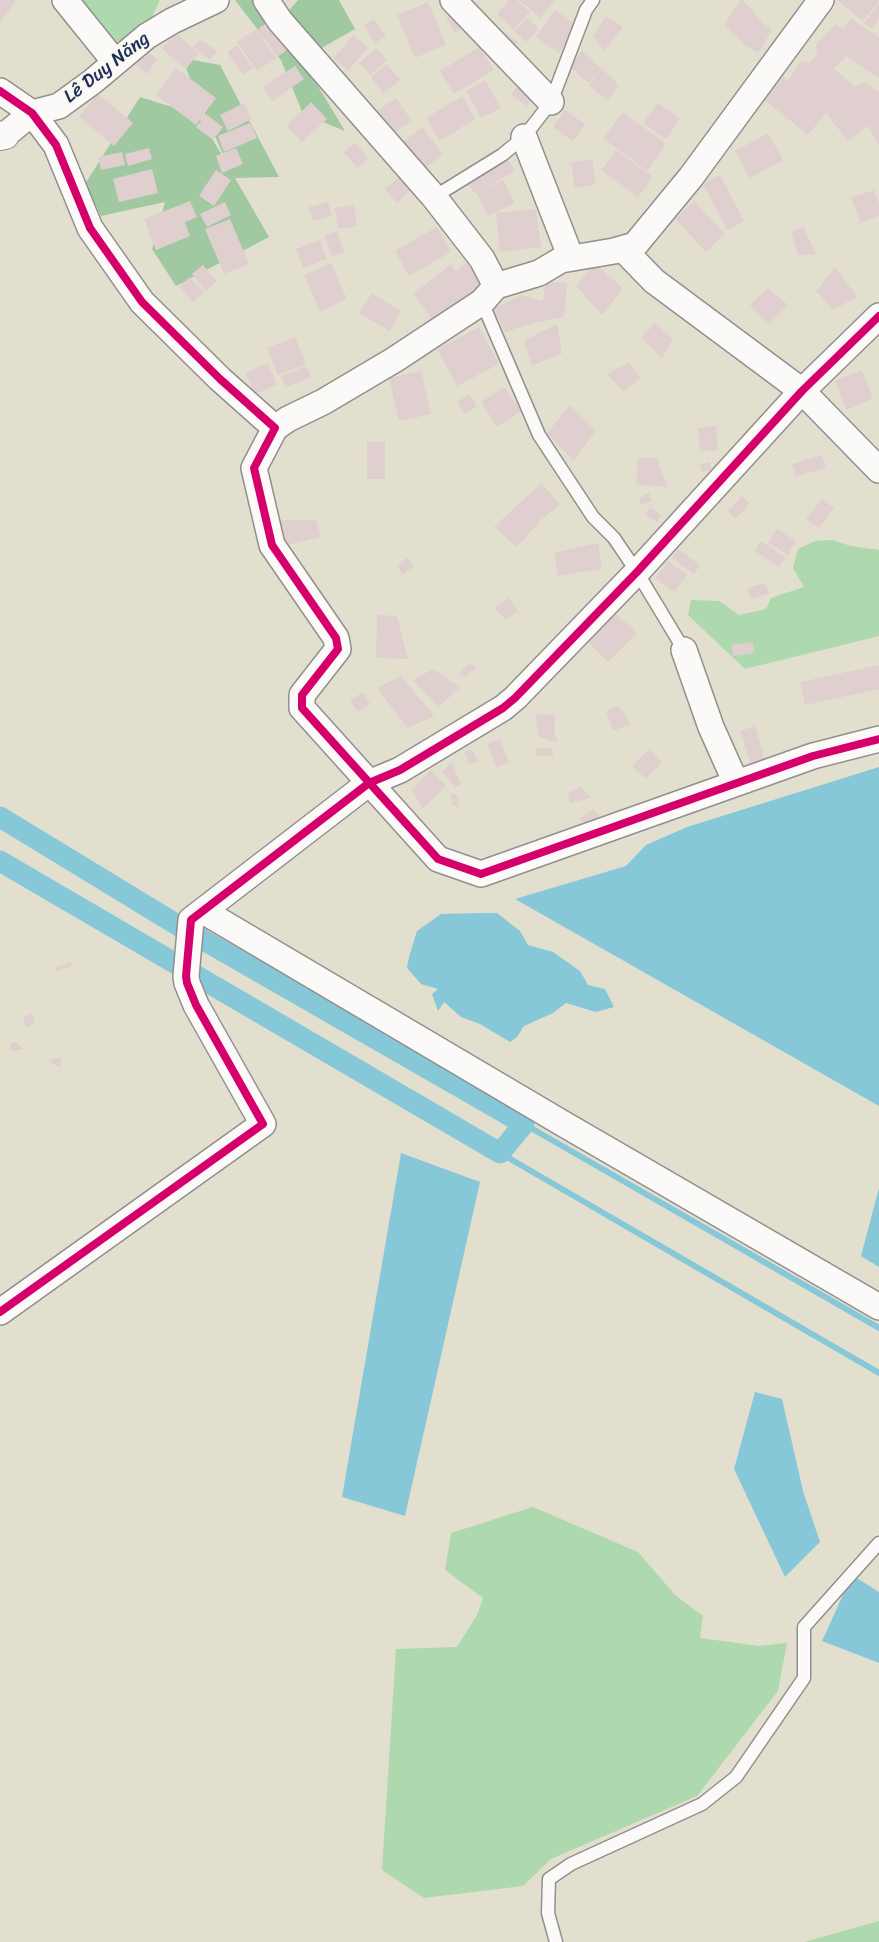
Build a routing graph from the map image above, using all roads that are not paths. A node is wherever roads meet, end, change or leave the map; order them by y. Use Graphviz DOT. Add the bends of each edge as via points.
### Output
graph roads {
  1 [pos="65,0"];
  2 [pos="216,0"];
  3 [pos="266,0"];
  4 [pos="453,0"];
  5 [pos="593,0"];
  6 [pos="821,0"];
  7 [pos="115,62"];
  8 [pos="0,91"];
  9 [pos="551,102"];
  10 [pos="32,113"];
  11 [pos="3,136"];
  12 [pos="524,137"];
  13 [pos="434,197"];
  14 [pos="623,248"];
  15 [pos="571,258"];
  16 [pos="489,294"];
  17 [pos="879,316"];
  18 [pos="802,391"];
  19 [pos="275,428"];
  20 [pos="879,470"];
  21 [pos="637,572"];
  22 [pos="684,650"];
  23 [pos="879,738"];
  24 [pos="369,783"];
  25 [pos="736,783"];
  26 [pos="197,915"];
  27 [pos="879,1307"];
  28 [pos="0,1312"];
  29 [pos="879,1544"];
  30 [pos="556,1942"];
  1 -- 7 [label="street"];
  2 -- 7 [label="street, Lê Duy Năng" via="147,36"];
  3 -- 13 [label="street" via="280,21"];
  4 -- 9 [label="street"];
  5 -- 9 [label="lane" via="586,10"];
  6 -- 14 [label="street" via="691,177 635,245"];
  7 -- 10 [label="street, Lê Duy Năng" via="58,106"];
  8 -- 10 [label="street"];
  9 -- 12 [label="lane"];
  10 -- 11 [label="street, Lê Duy Năng"];
  10 -- 19 [label="street" via="56,144 90,228 142,302"];
  12 -- 13 [label="lane" via="502,155"];
  12 -- 15 [label="street"];
  13 -- 16 [label="street" via="482,259"];
  14 -- 15 [label="street"];
  14 -- 18 [label="street" via="654,281"];
  15 -- 16 [label="street"];
  16 -- 19 [label="street" via="394,360"];
  16 -- 21 [label="lane" via="539,435 593,517 614,538"];
  17 -- 18 [label="street"];
  18 -- 20 [label="street"];
  18 -- 21 [label="street"];
  19 -- 24 [label="street" via="254,468 272,545 336,638 338,649 302,695 302,708"];
  21 -- 22 [label="lane"];
  21 -- 24 [label="street" via="503,708 400,770"];
  22 -- 25 [label="street" via="711,727"];
  23 -- 25 [label="street" via="813,756"];
  24 -- 25 [label="street" via="438,859 481,874"];
  24 -- 26 [label="street"];
  26 -- 27 [label="street"];
  26 -- 28 [label="street" via="186,976 196,1005 264,1124"];
  29 -- 30 [label="lane" via="804,1627 804,1678 736,1777 702,1804 571,1864 549,1879 548,1913"];
}
